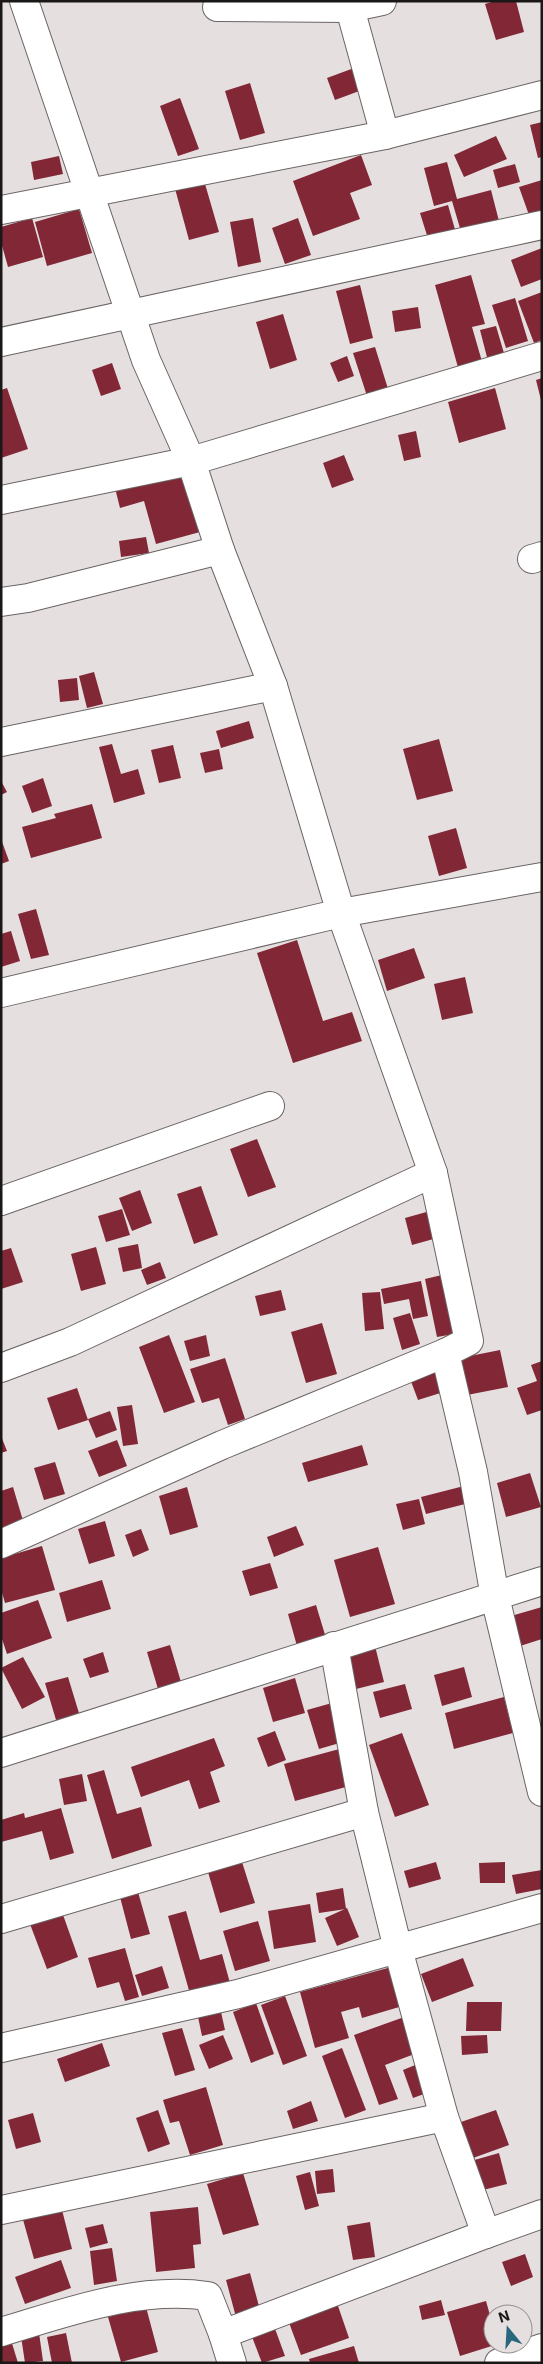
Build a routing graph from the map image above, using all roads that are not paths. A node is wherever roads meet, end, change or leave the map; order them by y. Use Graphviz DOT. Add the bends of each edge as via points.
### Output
graph roads {
  1 [pos="24,1"];
  2 [pos="382,1"];
  3 [pos="349,4"];
  4 [pos="218,7"];
  5 [pos="542,95"];
  6 [pos="385,135"];
  7 [pos="89,194"];
  8 [pos="1,210"];
  9 [pos="542,225"];
  10 [pos="130,313"];
  11 [pos="1,342"];
  12 [pos="542,356"];
  13 [pos="191,461"];
  14 [pos="1,500"];
  15 [pos="220,550"];
  16 [pos="1,602"];
  17 [pos="273,686"];
  18 [pos="1,742"];
  19 [pos="542,877"];
  20 [pos="341,913"];
  21 [pos="1,993"];
  22 [pos="270,1106"];
  23 [pos="433,1173"];
  24 [pos="1,1200"];
  25 [pos="445,1353"];
  26 [pos="1,1368"];
  27 [pos="1,1544"];
  28 [pos="542,1581"];
  29 [pos="495,1597"];
  30 [pos="334,1646"];
  31 [pos="1,1753"];
  32 [pos="542,1792"];
  33 [pos="364,1812"];
  34 [pos="542,1908"];
  35 [pos="1,1919"];
  36 [pos="398,1949"];
  37 [pos="1,2048"];
  38 [pos="444,2118"];
  39 [pos="1,2210"];
  40 [pos="542,2214"];
  41 [pos="486,2234"];
  42 [pos="1,2332"];
  43 [pos="223,2334"];
  44 [pos="542,2348"];
  45 [pos="232,2363"];
  46 [pos="499,2363"];
  1 -- 7 [label="street"];
  2 -- 3 [label="street"];
  3 -- 4 [label="street"];
  3 -- 6 [label="street"];
  5 -- 6 [label="street"];
  6 -- 7 [label="street"];
  7 -- 8 [label="street"];
  7 -- 10 [label="street"];
  9 -- 10 [label="street"];
  10 -- 11 [label="street"];
  10 -- 13 [label="street" via="146,360"];
  12 -- 13 [label="street"];
  13 -- 14 [label="street"];
  13 -- 15 [label="street"];
  15 -- 16 [label="street"];
  15 -- 17 [label="street"];
  17 -- 18 [label="street"];
  17 -- 20 [label="street"];
  19 -- 20 [label="street"];
  20 -- 21 [label="street"];
  20 -- 23 [label="street"];
  22 -- 24 [label="street"];
  23 -- 25 [label="street" via="469,1341"];
  23 -- 26 [label="street" via="70,1342"];
  25 -- 27 [label="street" via="222,1445"];
  25 -- 29 [label="street" via="473,1472"];
  28 -- 29 [label="street"];
  29 -- 30 [label="street"];
  29 -- 32 [label="street"];
  30 -- 31 [label="street"];
  30 -- 33 [label="street"];
  33 -- 35 [label="street"];
  33 -- 36 [label="street"];
  34 -- 36 [label="street"];
  36 -- 37 [label="street" via="238,1994"];
  36 -- 38 [label="street"];
  38 -- 39 [label="street"];
  38 -- 41 [label="street"];
  40 -- 41 [label="street"];
  41 -- 43 [label="street"];
  42 -- 43 [label="street" via="78,2310 154,2294 186,2293 208,2296"];
  43 -- 45 [label="street"];
  44 -- 46 [label="street"];
}
